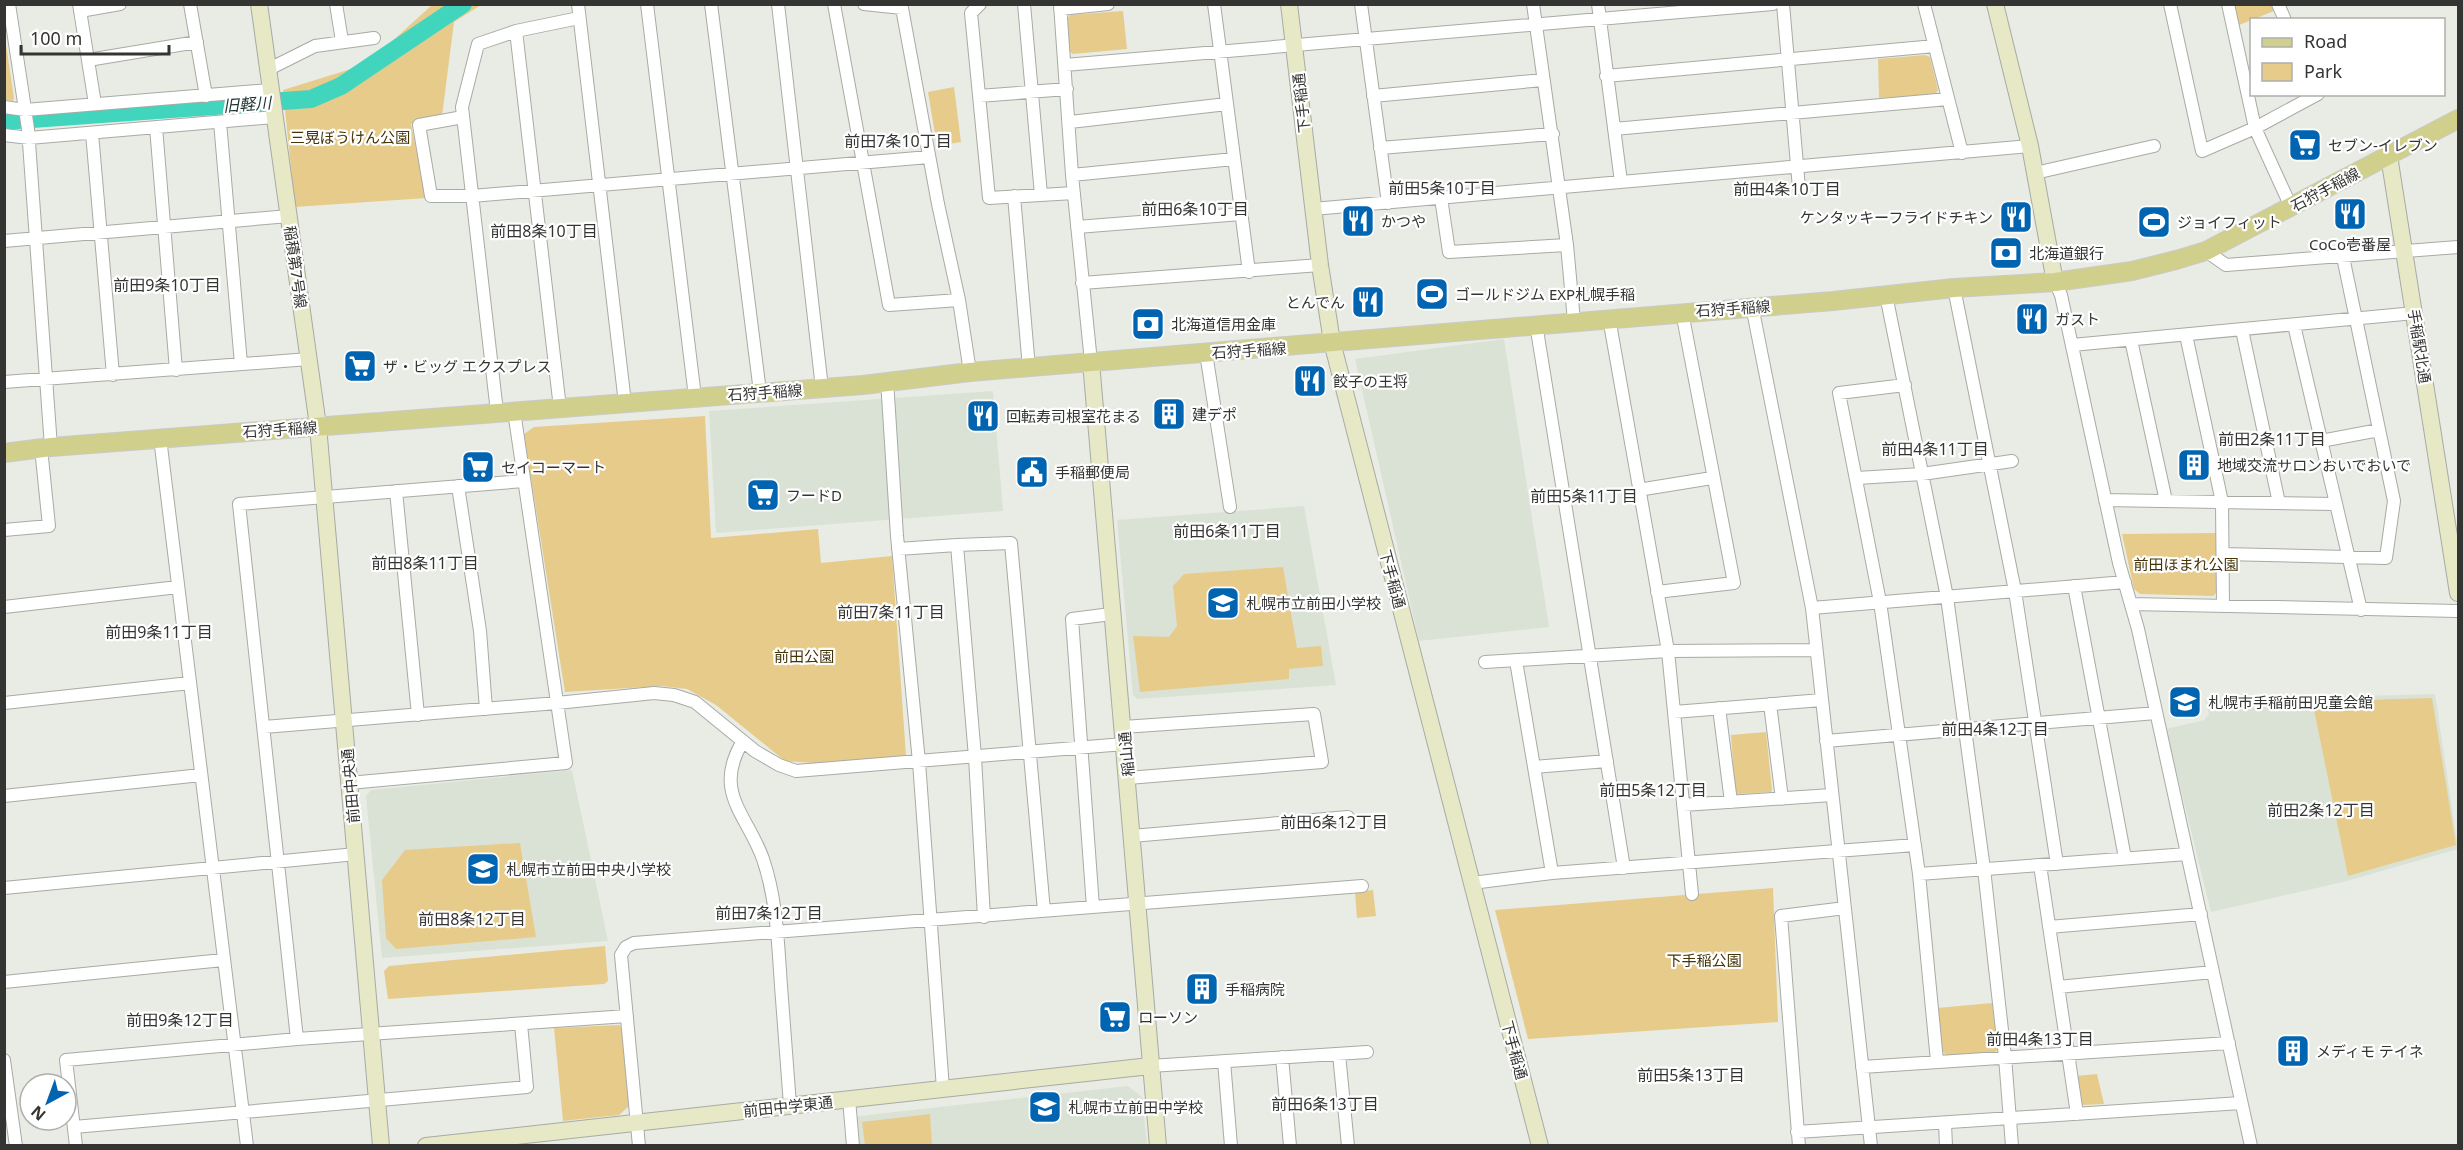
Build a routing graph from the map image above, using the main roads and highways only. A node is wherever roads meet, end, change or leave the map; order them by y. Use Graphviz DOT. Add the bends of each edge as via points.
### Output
graph roads {
  1 [pos="2458,118"];
  2 [pos="4,453"];
  1 -- 2 [label="main road, 石狩手稲線" via="2206,251 2132,271 2055,282 970,372 822,388"];
}
